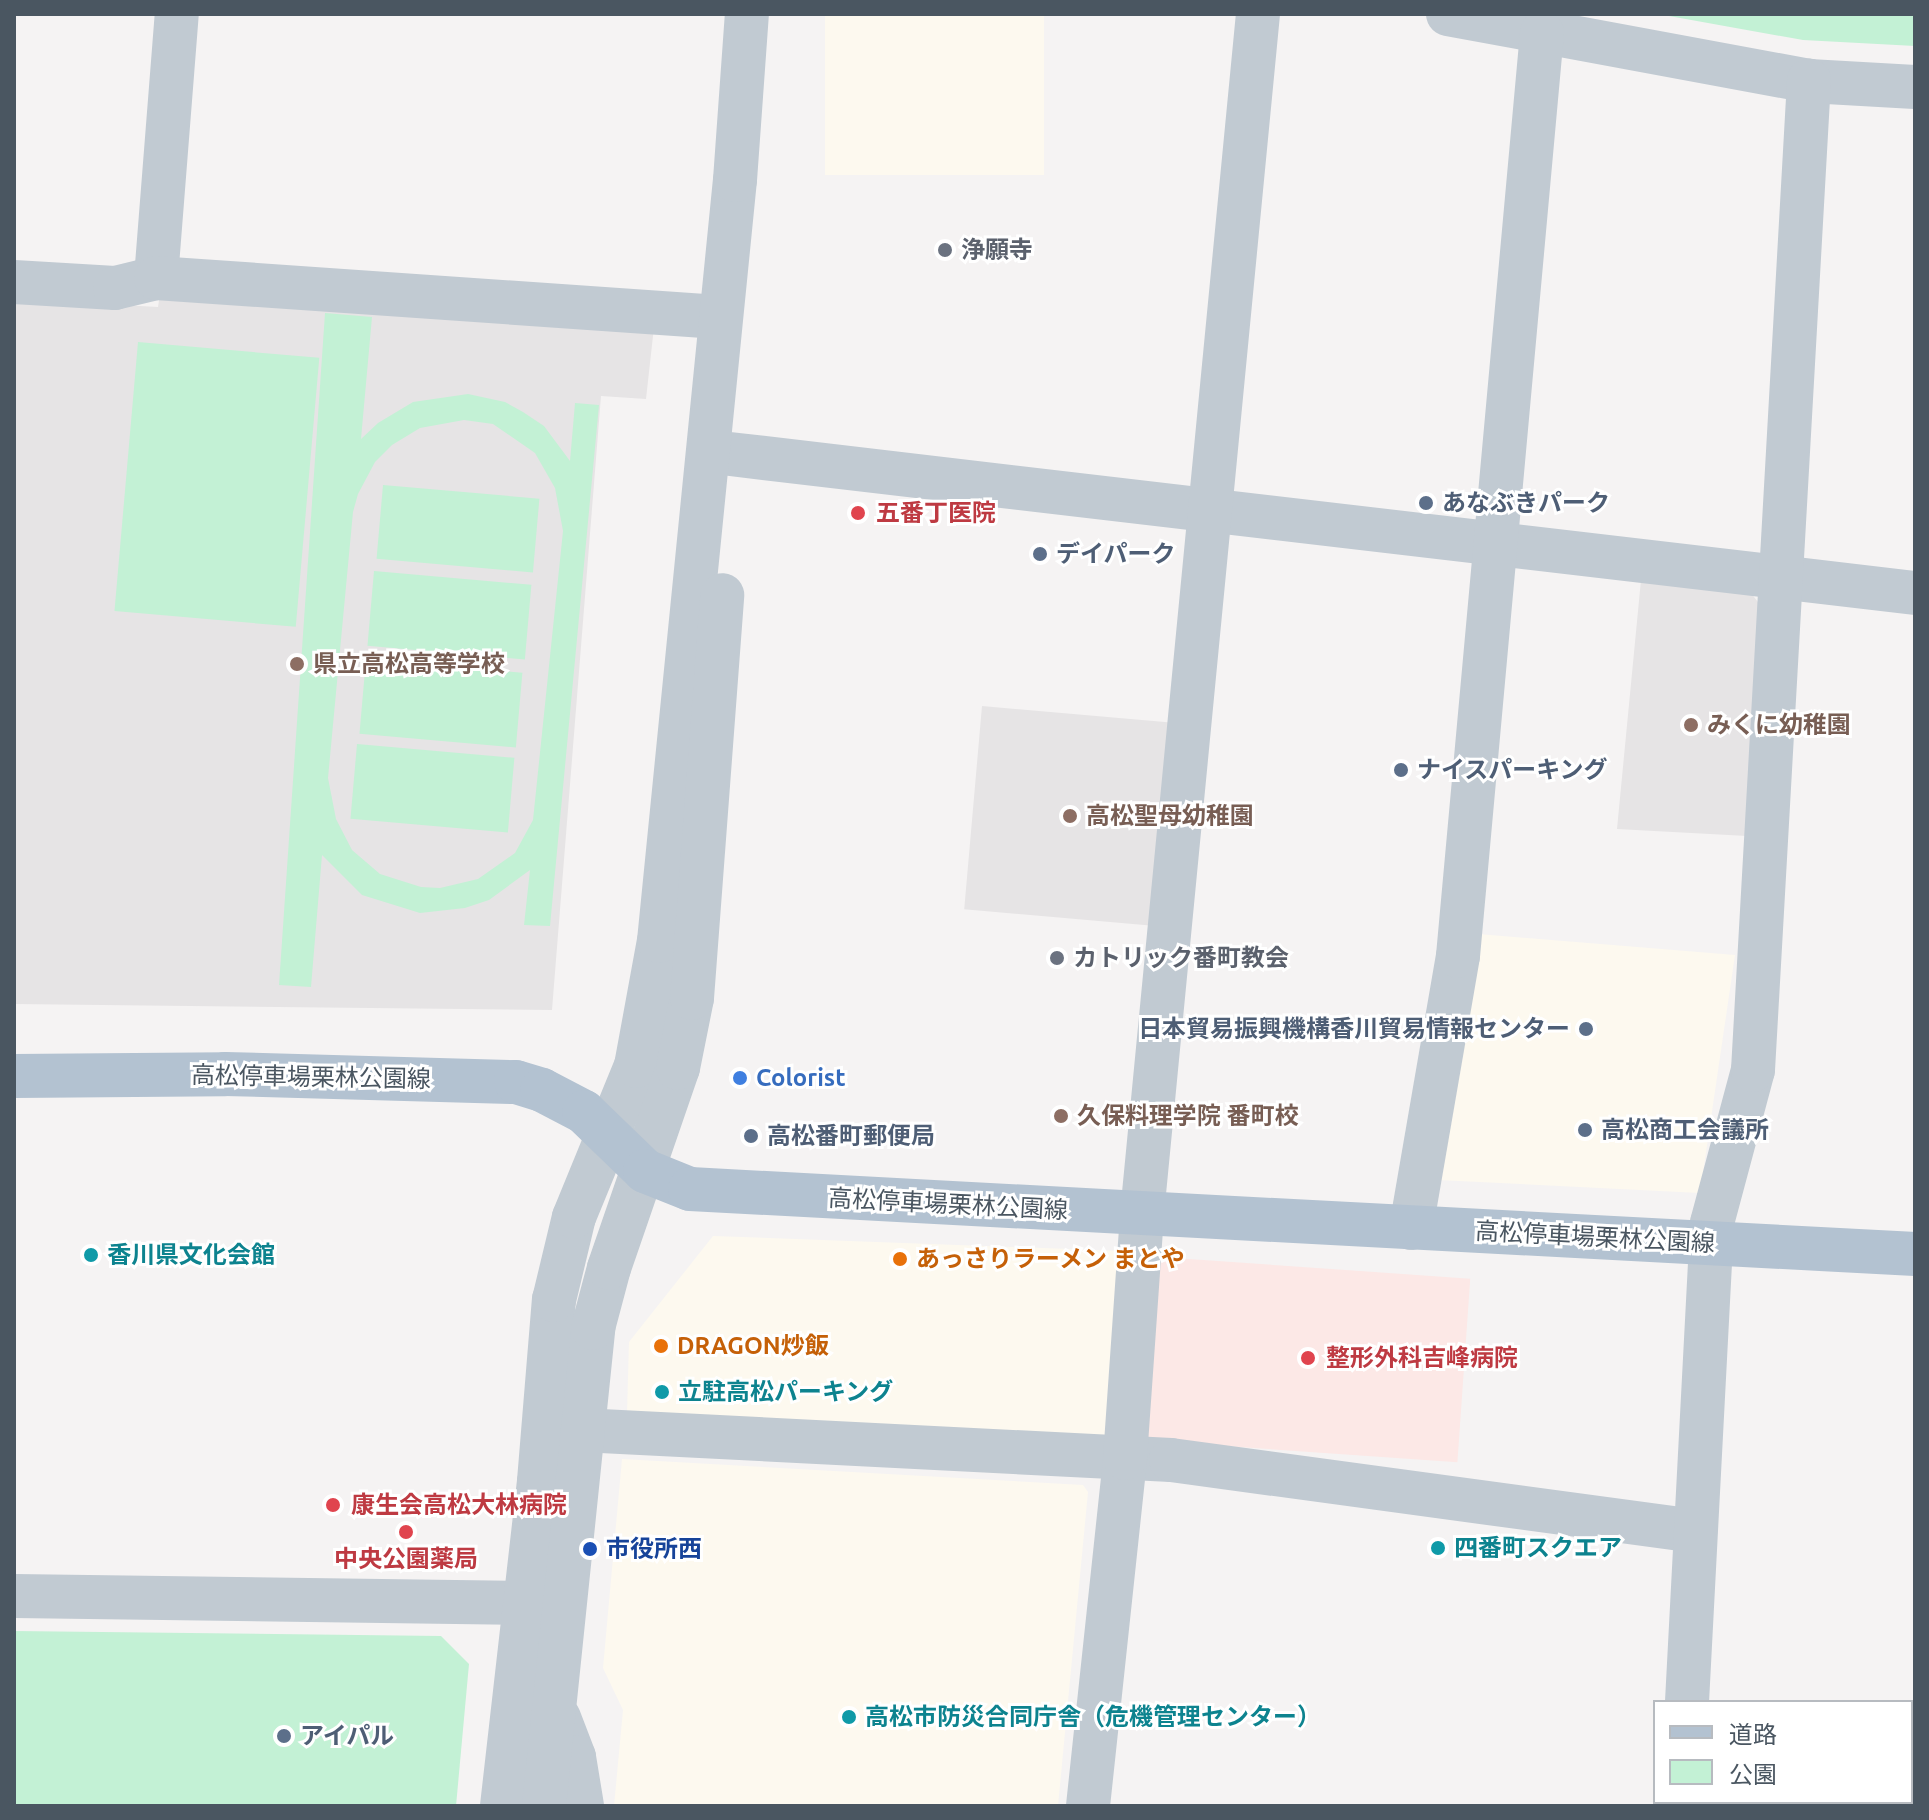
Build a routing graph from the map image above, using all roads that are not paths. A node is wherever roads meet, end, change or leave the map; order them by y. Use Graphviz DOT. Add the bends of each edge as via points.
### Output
graph roads {
  1 [pos="177,14"];
  2 [pos="747,14"];
  3 [pos="778,14"];
  4 [pos="1258,14"];
  5 [pos="1448,14"];
  6 [pos="1542,33"];
  7 [pos="1809,81"];
  8 [pos="1915,87"];
  9 [pos="156,278"];
  10 [pos="14,282"];
  11 [pos="719,317"];
  12 [pos="730,454"];
  13 [pos="1211,513"];
  14 [pos="1496,544"];
  15 [pos="1779,577"];
  16 [pos="1915,593"];
  17 [pos="14,1076"];
  18 [pos="609,1135"];
  19 [pos="645,1171"];
  20 [pos="1142,1214"];
  21 [pos="1411,1228"];
  22 [pos="1710,1243"];
  23 [pos="1915,1254"];
  24 [pos="581,1430"];
  25 [pos="1125,1458"];
  26 [pos="1695,1531"];
  27 [pos="14,1596"];
  28 [pos="525,1603"];
  29 [pos="1687,1700"];
  30 [pos="554,1705"];
  31 [pos="502,1806"];
  32 [pos="544,1806"];
  33 [pos="582,1806"];
  34 [pos="1088,1806"];
  1 -- 9 [label="street"];
  2 -- 11 [label="street"];
  3 -- 12 [label="street"];
  4 -- 13 [label="street"];
  5 -- 6 [label="street"];
  6 -- 7 [label="street"];
  6 -- 14 [label="street"];
  7 -- 8 [label="street"];
  7 -- 15 [label="street"];
  9 -- 10 [label="street" via="115,288"];
  9 -- 11 [label="street"];
  11 -- 18 [label="street" via="659,941 636,1066"];
  12 -- 13 [label="street"];
  12 -- 19 [label="street" via="692,998 678,1068"];
  13 -- 14 [label="street"];
  13 -- 20 [label="street"];
  14 -- 15 [label="street"];
  14 -- 21 [label="street" via="1458,956"];
  15 -- 16 [label="street"];
  15 -- 22 [label="street" via="1753,1070 1714,1206"];
  17 -- 18 [label="main road, 高松停車場栗林公園線" via="225,1074 516,1082 584,1112"];
  18 -- 19 [label="main road, 高松停車場栗林公園線"];
  18 -- 28 [label="street" via="574,1217 554,1300"];
  19 -- 20 [label="main road, 高松停車場栗林公園線" via="690,1189"];
  19 -- 24 [label="street" via="593,1328"];
  20 -- 21 [label="main road, 高松停車場栗林公園線"];
  20 -- 25 [label="street"];
  21 -- 22 [label="main road, 高松停車場栗林公園線"];
  22 -- 23 [label="main road, 高松停車場栗林公園線"];
  22 -- 26 [label="street"];
  24 -- 25 [label="street"];
  24 -- 30 [label="street"];
  25 -- 26 [label="street"];
  25 -- 34 [label="street"];
  26 -- 29 [label="street"];
  27 -- 28 [label="street"];
  28 -- 31 [label="street"];
  30 -- 32 [label="street"];
  30 -- 33 [label="street" via="574,1757"];
}
